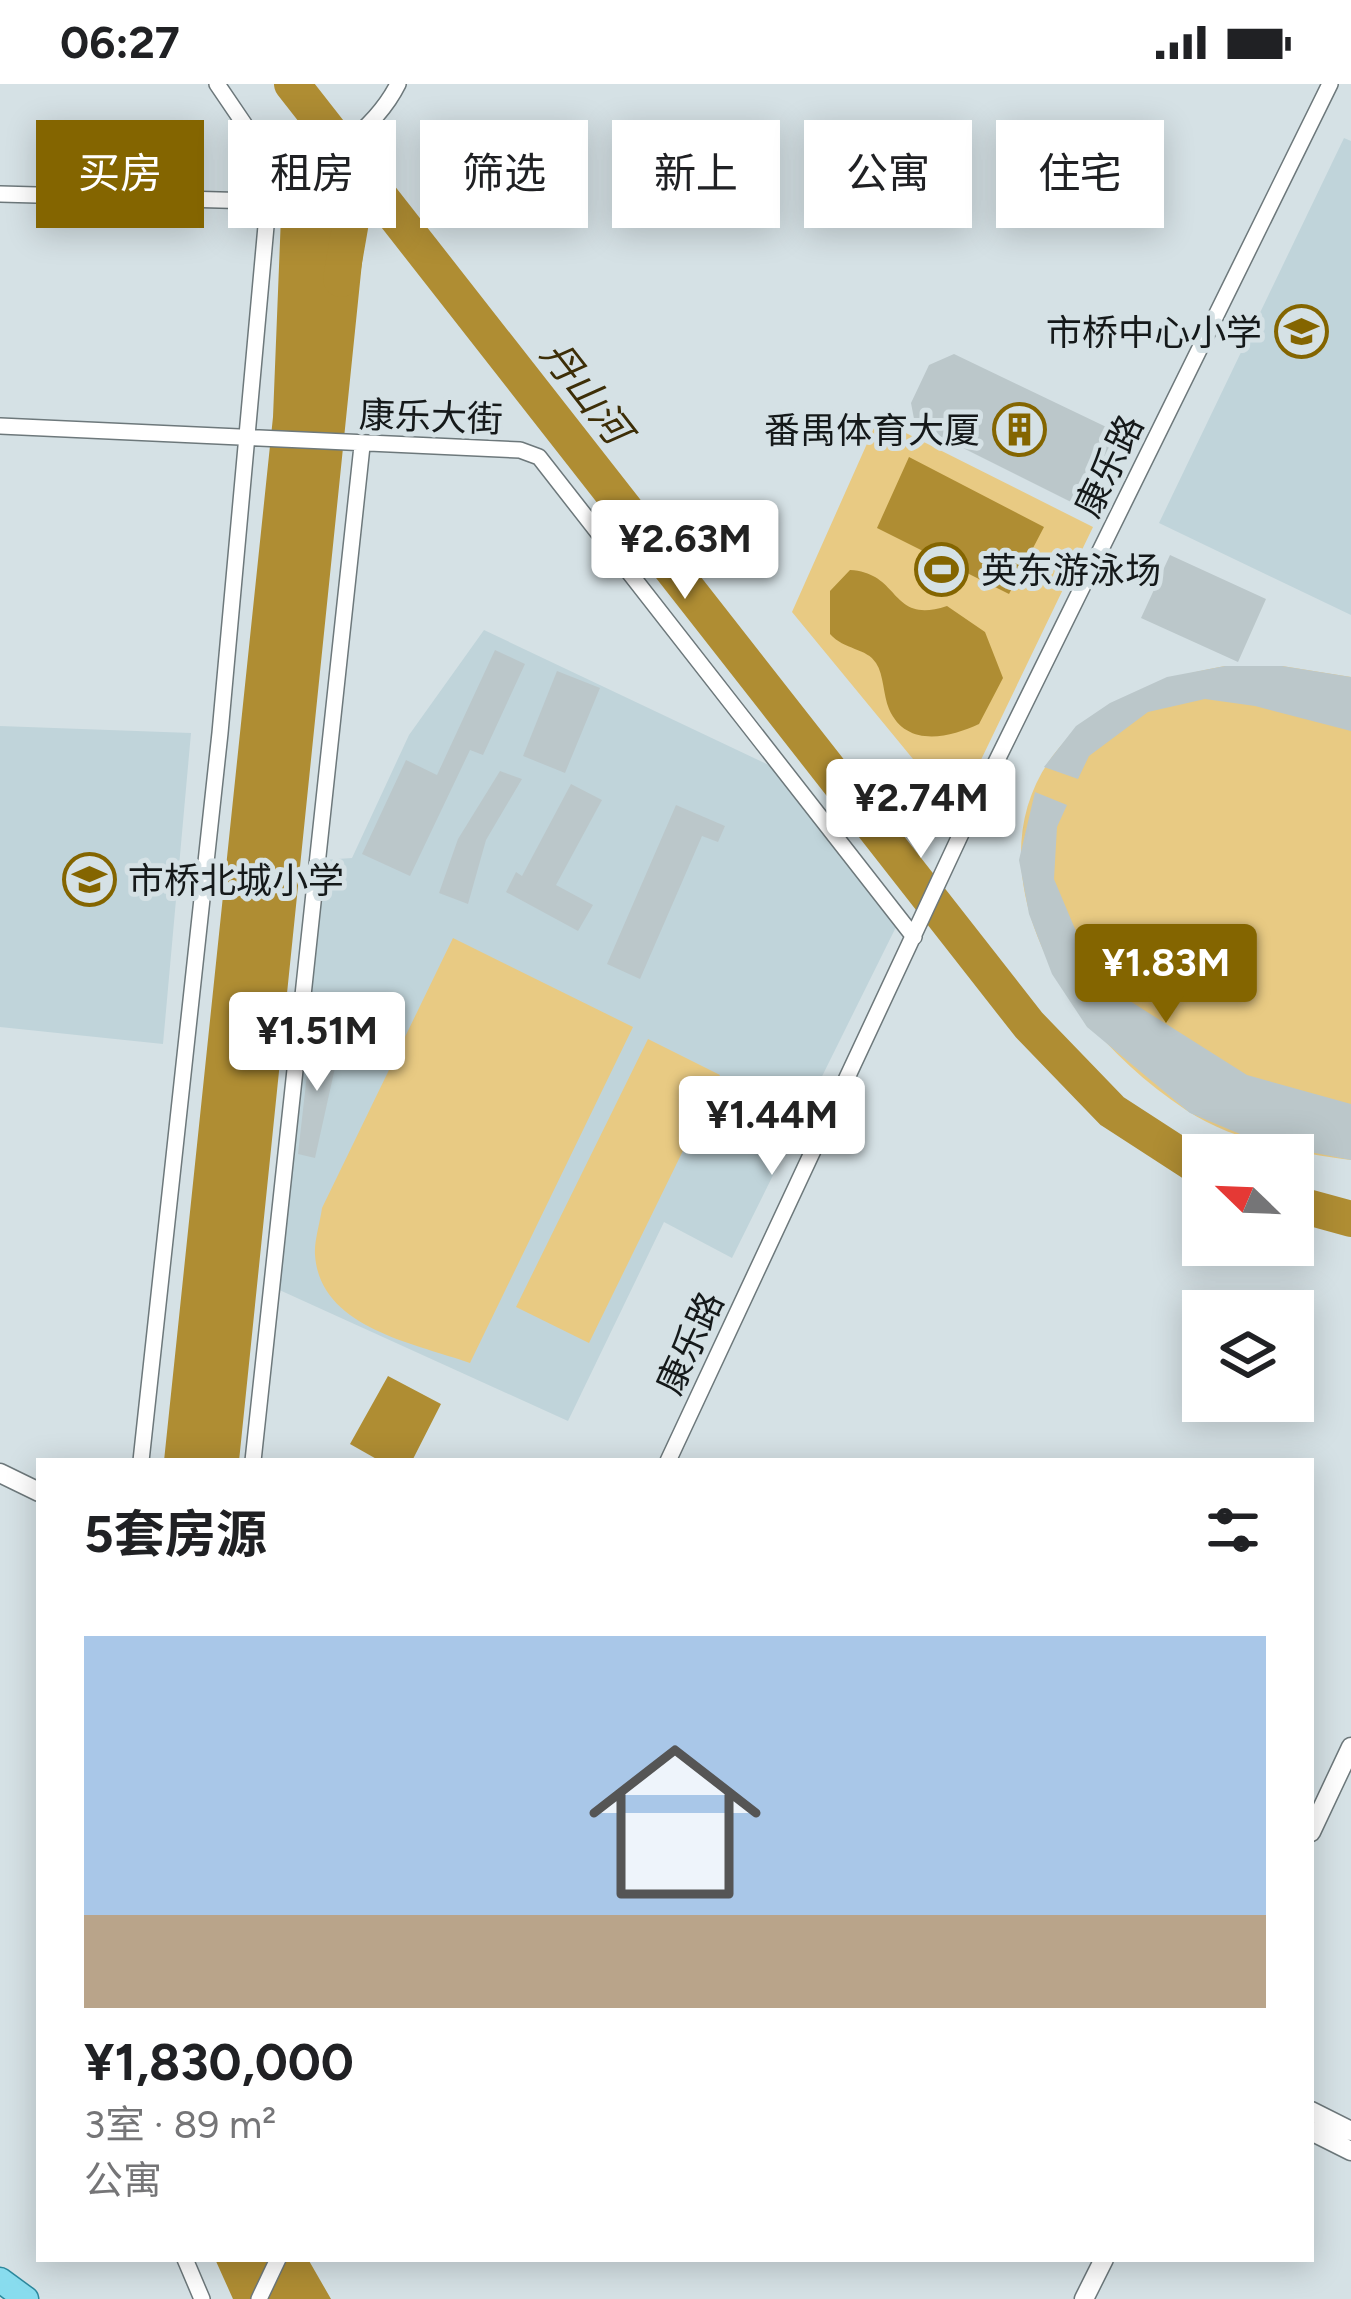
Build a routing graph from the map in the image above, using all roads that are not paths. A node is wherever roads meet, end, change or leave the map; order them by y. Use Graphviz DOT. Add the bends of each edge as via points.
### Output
graph roads {
  1 [pos="217,84"];
  2 [pos="1330,84"];
  3 [pos="395,90"];
  4 [pos="241,120"];
  5 [pos="374,120"];
  6 [pos="0,194"];
  7 [pos="228,201"];
  8 [pos="269,228"];
  9 [pos="0,426"];
  10 [pos="255,439"];
  11 [pos="362,446"];
  12 [pos="914,938"];
  13 [pos="141,1458"];
  14 [pos="253,1458"];
  15 [pos="669,1458"];
  16 [pos="0,1473"];
  17 [pos="36,1491"];
  18 [pos="1351,1748"];
  19 [pos="1314,1826"];
  20 [pos="1314,2112"];
  21 [pos="1351,2131"];
  22 [pos="1314,2132"];
  23 [pos="1351,2151"];
  24 [pos="186,2262"];
  25 [pos="277,2262"];
  26 [pos="1102,2262"];
  27 [pos="0,2280"];
  28 [pos="26,2299"];
  29 [pos="202,2299"];
  30 [pos="260,2299"];
  31 [pos="1084,2299"];
  1 -- 4 [label="street"];
  2 -- 12 [label="street, 康乐路"];
  3 -- 5 [label="street"];
  6 -- 7 [label="street"];
  8 -- 10 [label="street"];
  9 -- 10 [label="street, 康乐大街"];
  10 -- 11 [label="street, 康乐大街"];
  10 -- 13 [label="street"];
  11 -- 12 [label="street, 康乐大街" via="539,457"];
  11 -- 14 [label="street"];
  12 -- 15 [label="street, 康乐路"];
  16 -- 17 [label="street"];
  18 -- 19 [label="street"];
  20 -- 21 [label="street"];
  22 -- 23 [label="street"];
  24 -- 29 [label="street"];
  25 -- 30 [label="street"];
  26 -- 31 [label="street"];
  27 -- 28 [label="main road"];
}
